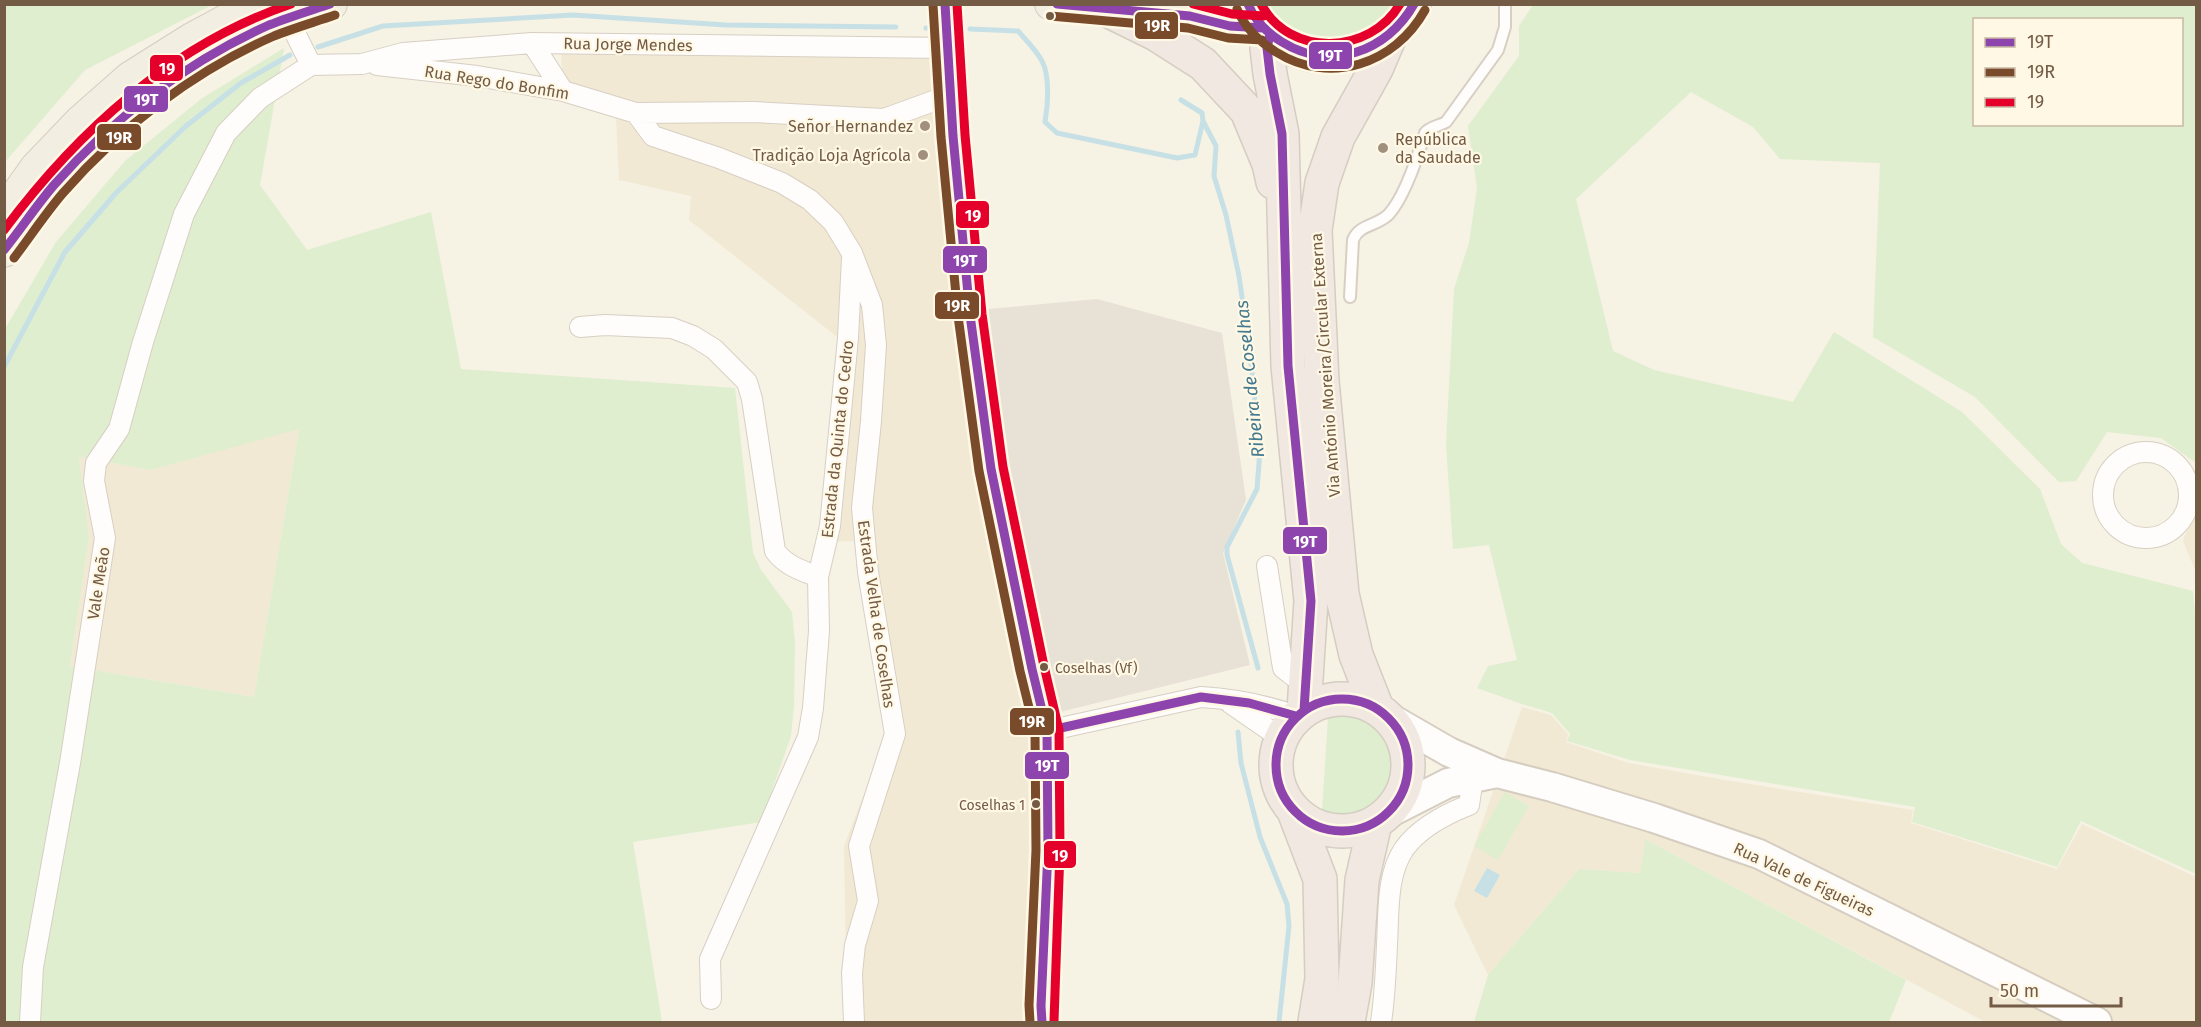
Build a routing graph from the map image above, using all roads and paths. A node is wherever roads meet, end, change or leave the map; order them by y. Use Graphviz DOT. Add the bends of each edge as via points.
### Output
graph roads {
  1 [pos="257,4"];
  2 [pos="331,4"];
  3 [pos="945,4"];
  4 [pos="1051,4"];
  5 [pos="1414,4"];
  6 [pos="1505,4"];
  7 [pos="1107,10"];
  8 [pos="1260,22"];
  9 [pos="294,31"];
  10 [pos="1391,34"];
  11 [pos="532,43"];
  12 [pos="946,48"];
  13 [pos="362,63"];
  14 [pos="311,65"];
  15 [pos="563,91"];
  16 [pos="950,95"];
  17 [pos="636,113"];
  18 [pos="4,213"];
  19 [pos="1284,226"];
  20 [pos="4,251"];
  21 [pos="852,253"];
  22 [pos="1350,297"];
  23 [pos="580,327"];
  24 [pos="2192,509"];
  25 [pos="1267,566"];
  26 [pos="818,577"];
  27 [pos="1297,712"];
  28 [pos="1383,712"];
  29 [pos="1047,731"];
  30 [pos="1485,775"];
  31 [pos="1294,811"];
  32 [pos="1382,818"];
  33 [pos="711,999"];
  34 [pos="30,1023"];
  35 [pos="854,1023"];
  36 [pos="1042,1023"];
  37 [pos="1315,1023"];
  38 [pos="1348,1023"];
  39 [pos="1381,1023"];
  40 [pos="2097,1023"];
  1 -- 18 [label="main road" via="130,78 36,168"];
  2 -- 20 [label="main road" via="270,25 205,58 145,98 55,184"];
  3 -- 12 [label="street"];
  4 -- 7 [label="main road"];
  5 -- 10 [label="highway"];
  6 -- 22 [label="lane" via="1505,27 1498,50 1446,122 1425,133 1394,208 1379,222 1356,234"];
  7 -- 8 [label="main road" via="1190,16 1230,26"];
  7 -- 19 [label="highway" via="1156,34 1203,64 1247,111 1269,164"];
  8 -- 10 [label="highway" via="1298,51 1330,57 1363,51"];
  8 -- 19 [label="highway, Via António Moreira/Circular Externa" via="1282,134"];
  9 -- 14 [label="street"];
  10 -- 28 [label="highway, Via António Moreira/Circular Externa" via="1338,137 1322,183 1315,230 1322,381 1342,594 1356,654"];
  11 -- 12 [label="street, Rua Jorge Mendes"];
  11 -- 13 [label="street, Rua Jorge Mendes" via="404,53"];
  11 -- 15 [label="street"];
  12 -- 16 [label="street"];
  13 -- 14 [label="street, Rua Jorge Mendes"];
  13 -- 15 [label="street, Rua Rego do Bonfim"];
  14 -- 34 [label="street, Vale Meão" via="260,98 226,133 184,214 142,342 119,429 96,463 94,481 105,538 33,967"];
  15 -- 17 [label="street, Rua Rego do Bonfim"];
  16 -- 17 [label="street, Rua Rego do Bonfim" via="884,119 754,112"];
  16 -- 29 [label="street" via="970,315 991,469"];
  17 -- 21 [label="street, Estrada Velha de Coselhas" via="653,136 782,183 810,200 832,222"];
  19 -- 27 [label="highway, Via António Moreira/Circular Externa" via="1288,366 1311,601"];
  21 -- 26 [label="street, Estrada da Quinta do Cedro" via="830,526"];
  21 -- 35 [label="street, Estrada Velha de Coselhas" via="872,305 876,345 862,508 868,572 895,734 859,846 868,901 855,945"];
  23 -- 26 [label="street" via="672,328 714,350 747,382 775,550 790,566"];
  24 -- 24 [label="street" via="2179,467 2155,453 2127,456 2107,476 2103,489 2106,510 2118,528 2130,535 2158,536"];
  25 -- 27 [label="street" via="1283,668"];
  26 -- 33 [label="street, Estrada da Quinta do Cedro" via="819,631 808,737 710,959"];
  27 -- 28 [label="highway" via="1339,698 1358,699"];
  27 -- 29 [label="street" via="1200,696"];
  27 -- 31 [label="highway, Via António Moreira/Circular Externa" via="1276,757 1276,777 1282,795"];
  28 -- 30 [label="street, Rua Vale de Figueiras"];
  28 -- 32 [label="highway, Via António Moreira/Circular Externa" via="1402,735 1408,755 1408,776 1401,796"];
  29 -- 36 [label="street" via="1048,850"];
  30 -- 32 [label="street, Rua Vale de Figueiras" via="1448,783"];
  30 -- 39 [label="street" via="1469,805 1422,831 1404,848 1395,868 1390,889"];
  30 -- 40 [label="street, Rua Vale de Figueiras" via="1552,787 1759,854"];
  31 -- 32 [label="highway, Via António Moreira/Circular Externa" via="1311,824 1332,831 1354,831"];
  31 -- 37 [label="highway, Via António Moreira/Circular Externa" via="1320,879 1322,979"];
  32 -- 38 [label="highway, Via António Moreira/Circular Externa" via="1362,880 1355,983"];
}
